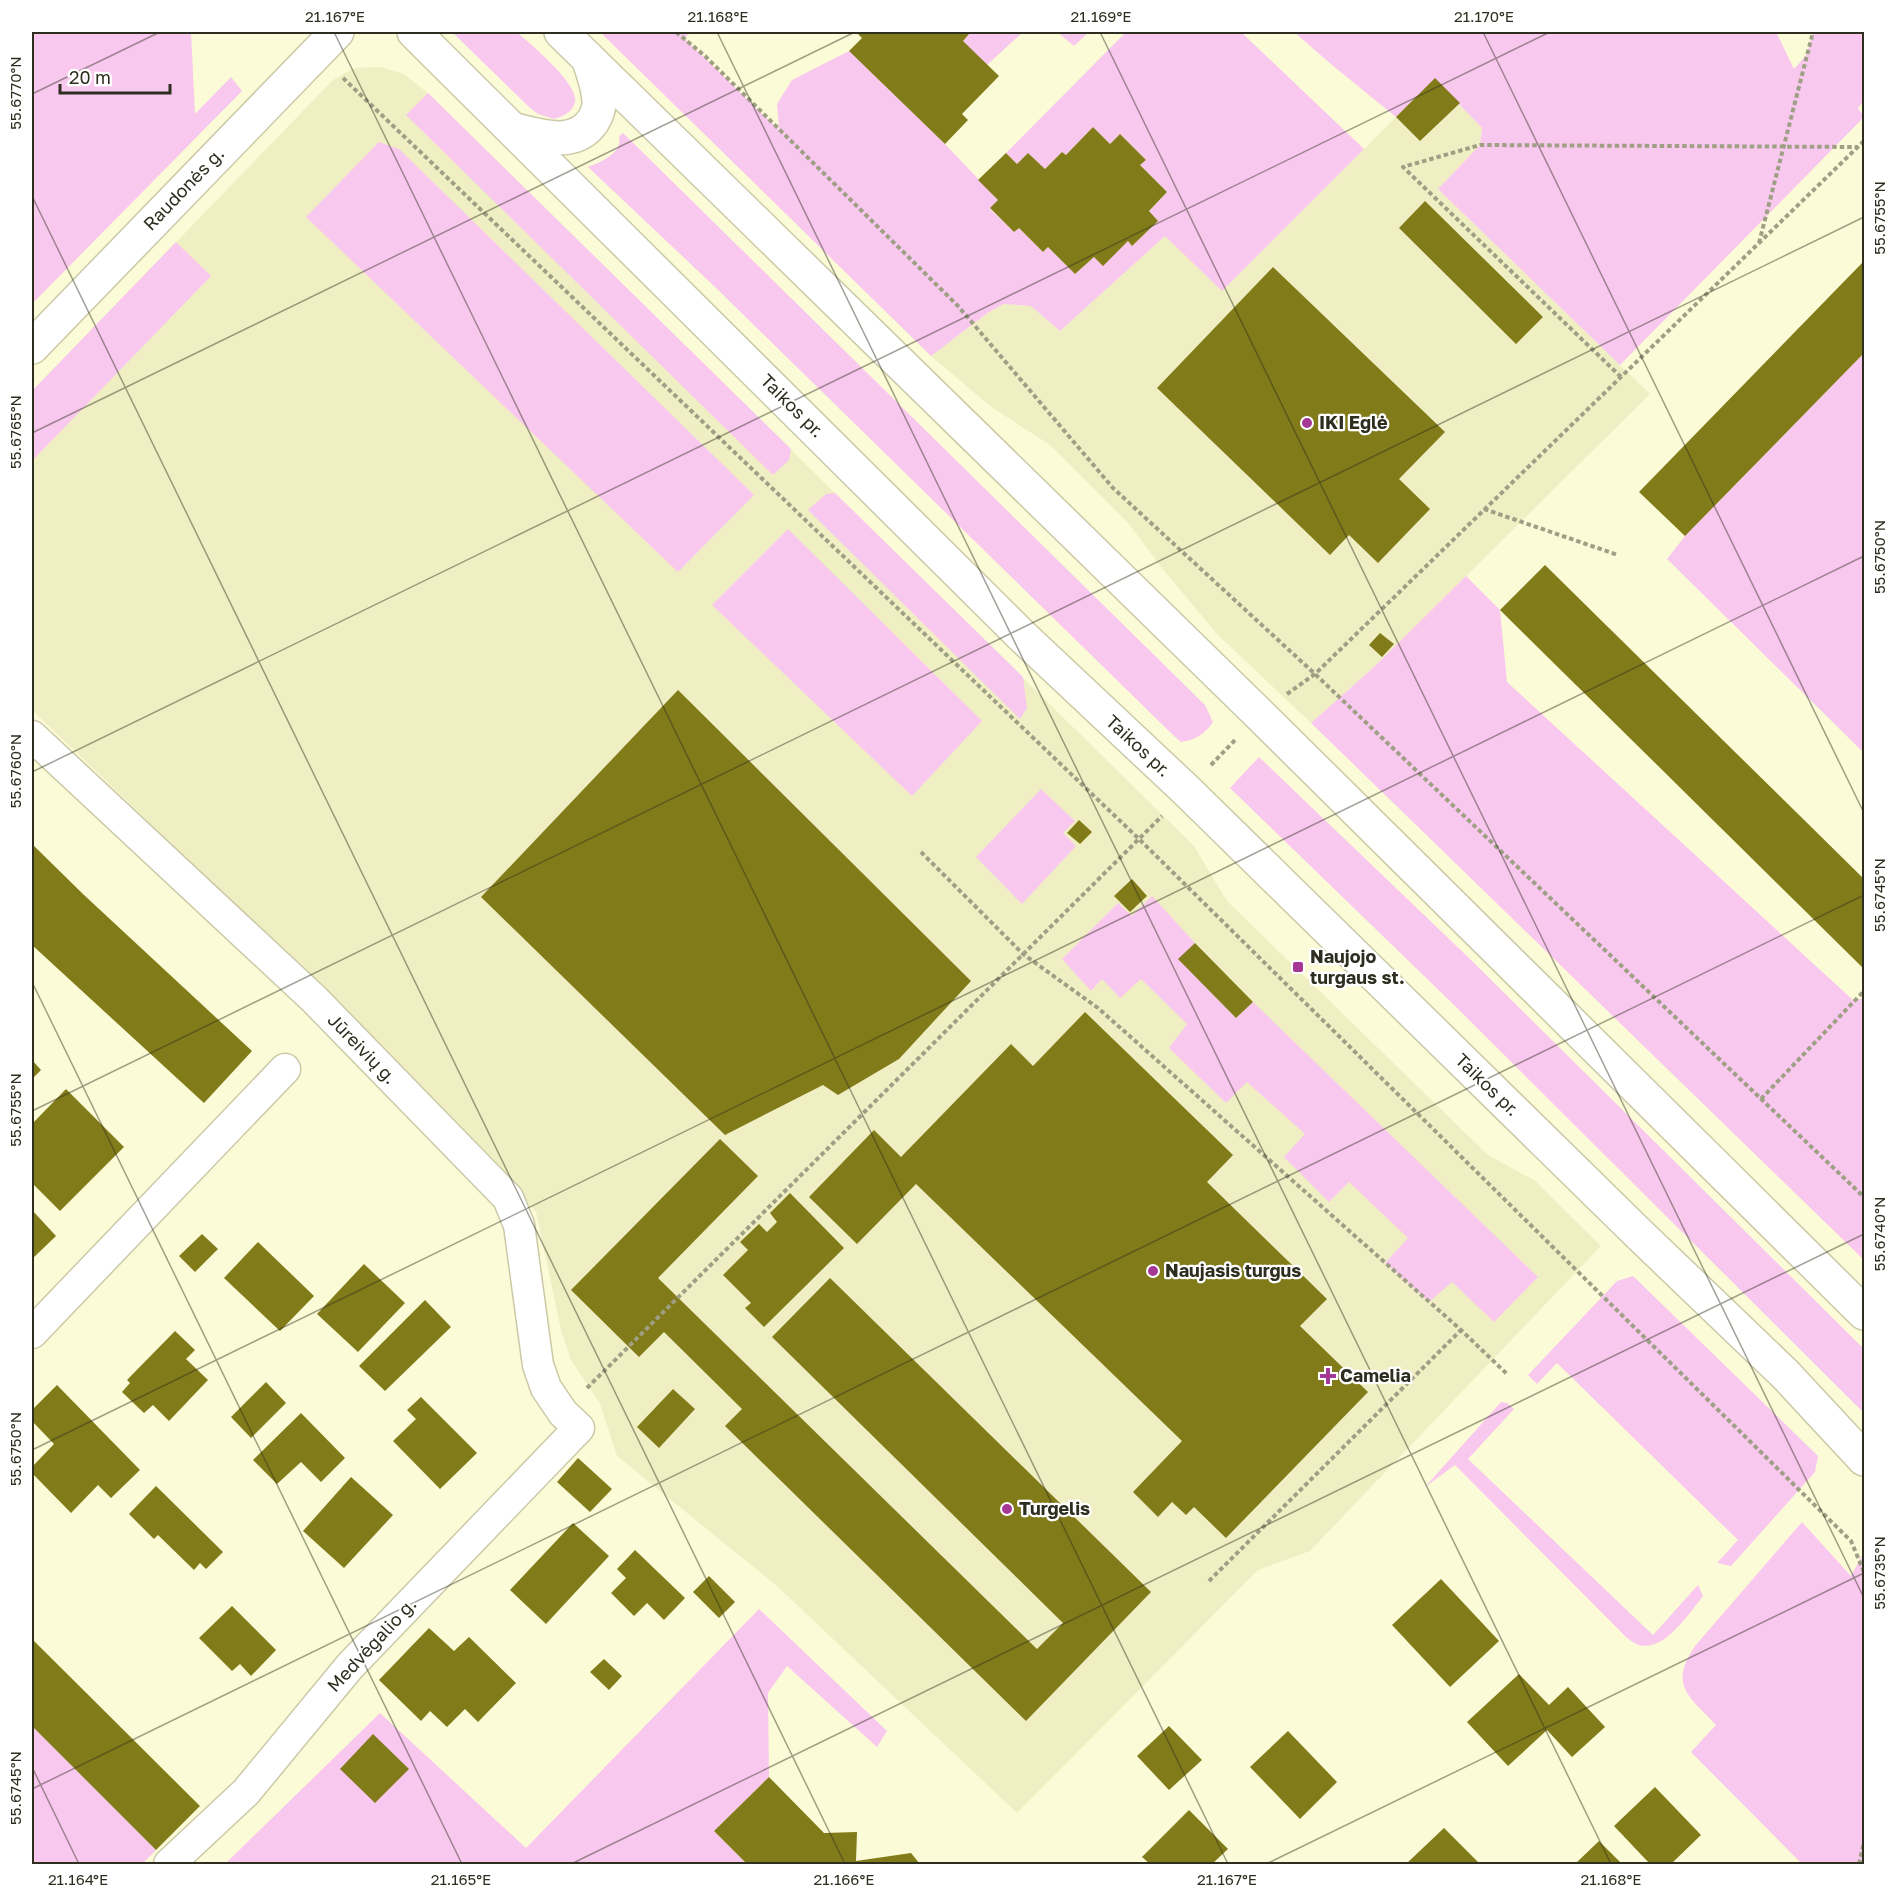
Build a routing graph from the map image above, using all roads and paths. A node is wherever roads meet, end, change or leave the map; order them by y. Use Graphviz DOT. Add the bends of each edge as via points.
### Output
graph roads {
  1 [pos="414,32"];
  2 [pos="561,32"];
  3 [pos="676,32"];
  4 [pos="1813,32"];
  5 [pos="327,42"];
  6 [pos="588,58"];
  7 [pos="515,130"];
  8 [pos="1784,145"];
  9 [pos="1858,147"];
  10 [pos="1759,243"];
  11 [pos="32,347"];
  12 [pos="1621,377"];
  13 [pos="1484,509"];
  14 [pos="1618,555"];
  15 [pos="32,736"];
  16 [pos="921,852"];
  17 [pos="1864,991"];
  18 [pos="285,1069"];
  19 [pos="1761,1099"];
  20 [pos="1864,1197"];
  21 [pos="679,1298"];
  22 [pos="1864,1313"];
  23 [pos="1461,1330"];
  24 [pos="32,1333"];
  25 [pos="1508,1376"];
  26 [pos="571,1420"];
  27 [pos="1864,1459"];
  28 [pos="1864,1572"];
  29 [pos="1209,1581"];
  30 [pos="1864,1842"];
  31 [pos="1861,1863"];
  32 [pos="169,1864"];
  1 -- 7 [label="main road, Taikos pr."];
  2 -- 6 [label="main road"];
  3 -- 19 [label="path" via="714,64 958,306 1113,488 1315,674"];
  4 -- 8 [label="path"];
  5 -- 11 [label="main road, Raudonės g."];
  5 -- 28 [label="path" via="1851,1541"];
  6 -- 7 [label="main road" via="599,107 590,125 568,138"];
  6 -- 22 [label="main road"];
  7 -- 27 [label="main road, Taikos pr." via="1020,635 1187,791 1785,1374"];
  8 -- 9 [label="path"];
  8 -- 10 [label="path"];
  8 -- 12 [label="path" via="1480,145 1403,167"];
  13 -- 14 [label="path"];
  15 -- 26 [label="street, Jūreivių g." via="314,999 508,1198 519,1225 538,1365 546,1388"];
  16 -- 23 [label="path" via="1023,954 1098,1008"];
  17 -- 19 [label="path"];
  18 -- 24 [label="street"];
  19 -- 20 [label="path"];
  21 -- 26 [label="path" via="628,1346"];
  23 -- 25 [label="path"];
  23 -- 29 [label="path"];
  26 -- 32 [label="street, Medvėgalio g." via="350,1666 246,1792"];
  30 -- 31 [label="path"];
}
